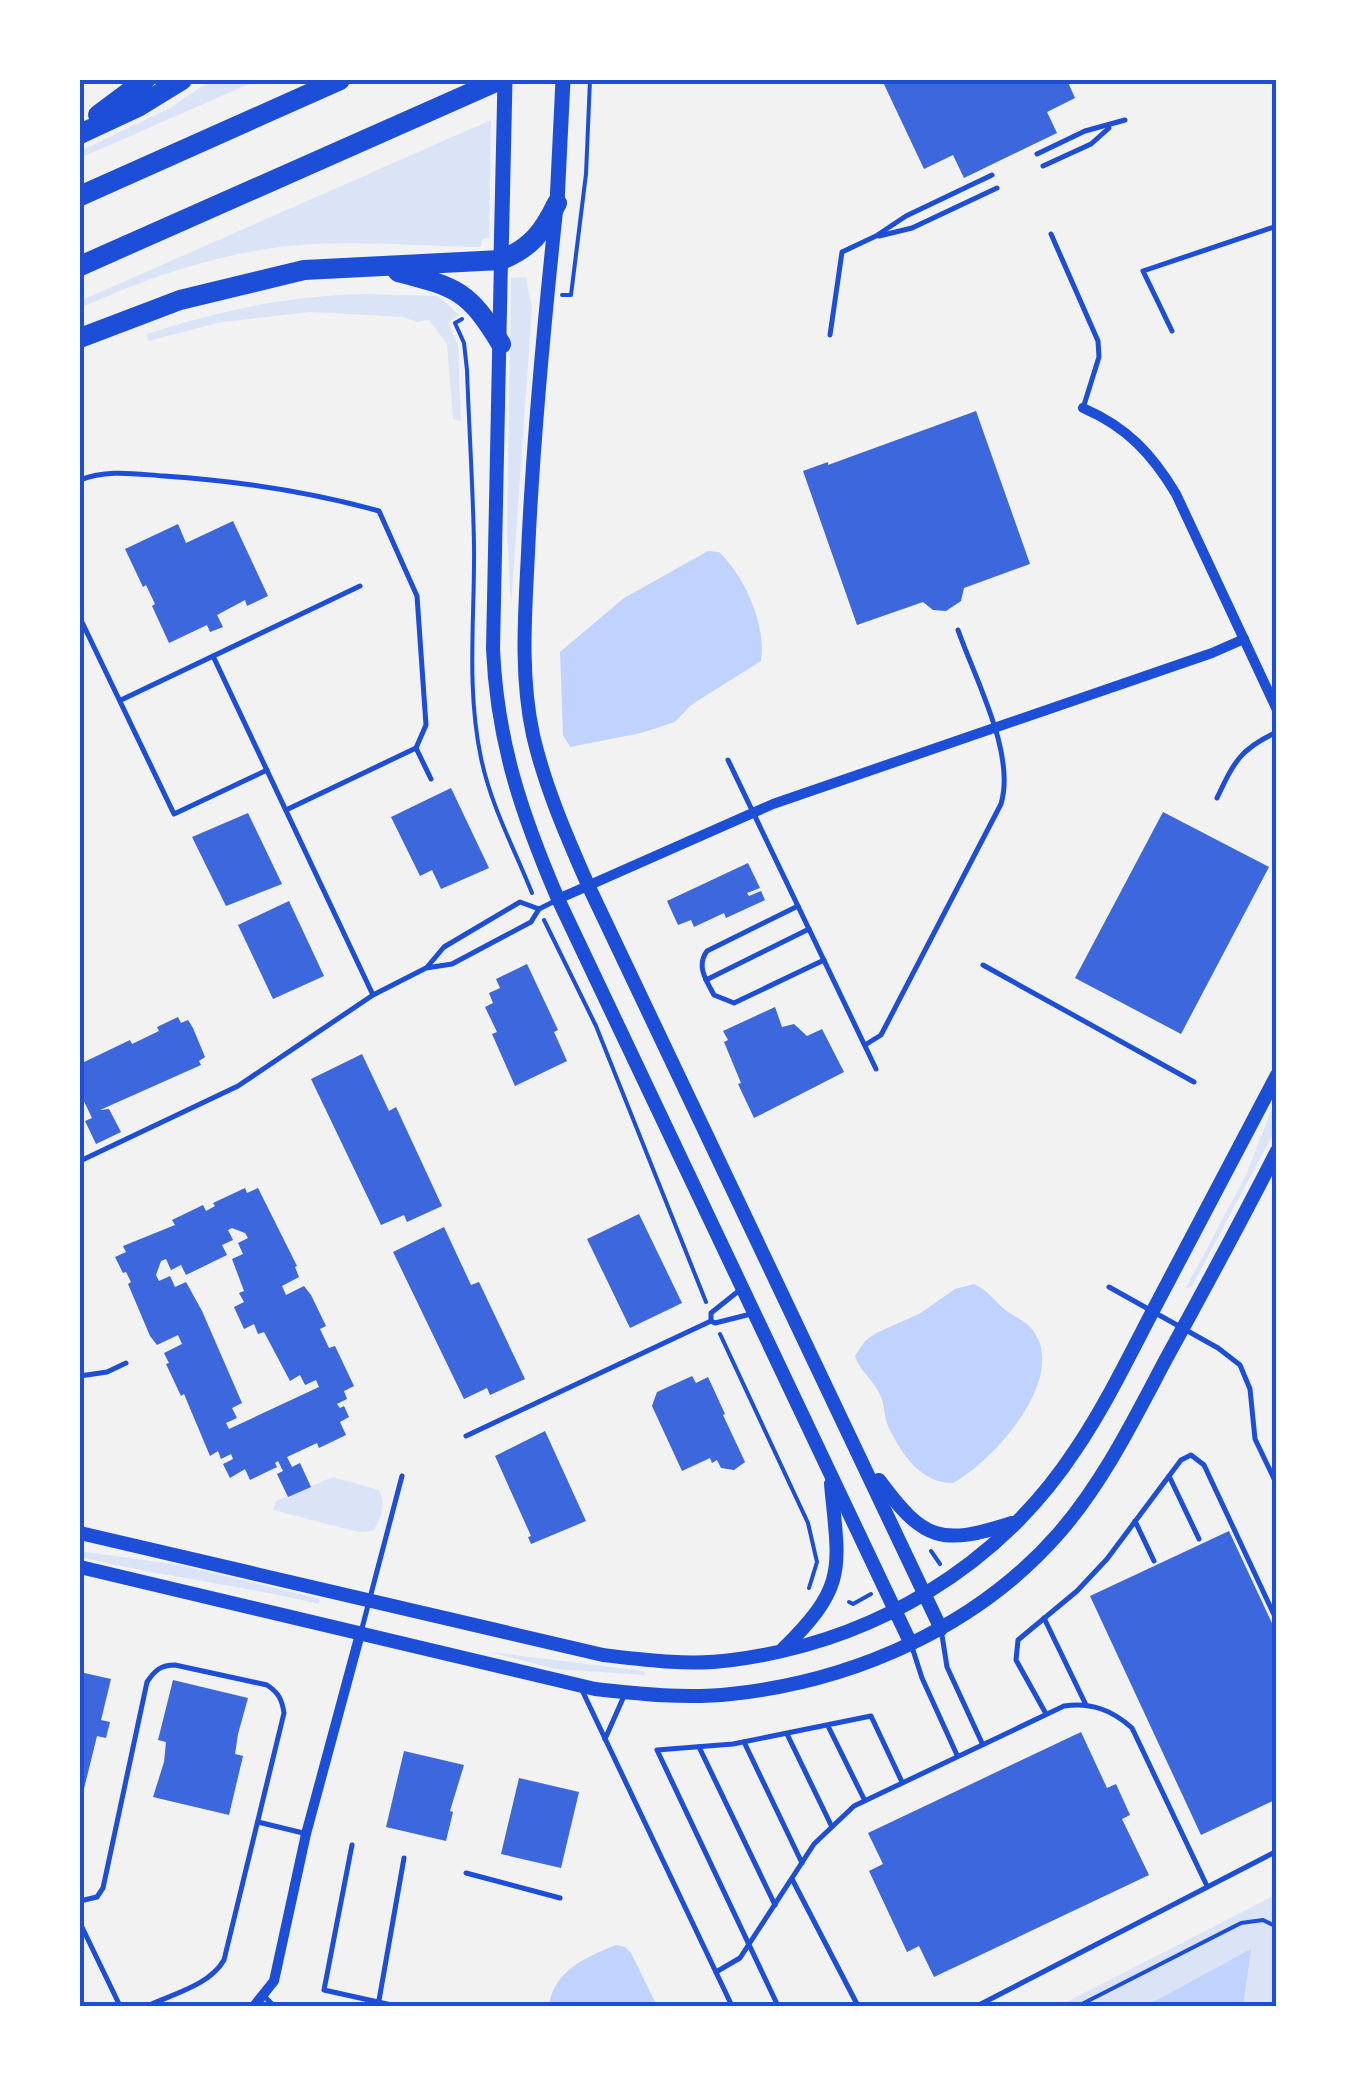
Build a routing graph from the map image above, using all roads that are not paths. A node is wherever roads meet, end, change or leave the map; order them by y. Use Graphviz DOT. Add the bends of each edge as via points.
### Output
graph roads {
  1 [pos="145,80"];
  2 [pos="182,80"];
  3 [pos="340,80"];
  4 [pos="502,80"];
  5 [pos="563,80"];
  6 [pos="1125,120"];
  7 [pos="1110,127"];
  8 [pos="80,131"];
  9 [pos="1037,154"];
  10 [pos="1043,166"];
  11 [pos="992,175"];
  12 [pos="997,188"];
  13 [pos="80,196"];
  14 [pos="557,204"];
  15 [pos="1277,226"];
  16 [pos="1050,234"];
  17 [pos="876,236"];
  18 [pos="501,260"];
  19 [pos="80,266"];
  20 [pos="376,266"];
  21 [pos="1172,332"];
  22 [pos="830,335"];
  23 [pos="80,338"];
  24 [pos="501,344"];
  25 [pos="1083,408"];
  26 [pos="80,480"];
  27 [pos="360,586"];
  28 [pos="80,618"];
  29 [pos="958,630"];
  30 [pos="1244,639"];
  31 [pos="213,656"];
  32 [pos="120,700"];
  33 [pos="1277,710"];
  34 [pos="993,728"];
  35 [pos="1277,732"];
  36 [pos="416,748"];
  37 [pos="728,760"];
  38 [pos="267,770"];
  39 [pos="431,779"];
  40 [pos="1216,798"];
  41 [pos="286,810"];
  42 [pos="753,813"];
  43 [pos="588,886"];
  44 [pos="558,899"];
  45 [pos="798,906"];
  46 [pos="539,909"];
  47 [pos="809,929"];
  48 [pos="824,960"];
  49 [pos="983,964"];
  50 [pos="426,968"];
  51 [pos="706,980"];
  52 [pos="374,995"];
  53 [pos="864,1046"];
  54 [pos="876,1069"];
  55 [pos="1277,1075"];
  56 [pos="1194,1082"];
  57 [pos="1277,1150"];
  58 [pos="80,1161"];
  59 [pos="744,1287"];
  60 [pos="1109,1287"];
  61 [pos="1152,1311"];
  62 [pos="756,1313"];
  63 [pos="710,1321"];
  64 [pos="1183,1328"];
  65 [pos="126,1363"];
  66 [pos="80,1376"];
  67 [pos="466,1436"];
  68 [pos="861,1456"];
  69 [pos="830,1473"];
  70 [pos="402,1476"];
  71 [pos="1169,1476"];
  72 [pos="1277,1485"];
  73 [pos="1018,1521"];
  74 [pos="1135,1521"];
  75 [pos="80,1532"];
  76 [pos="1200,1539"];
  77 [pos="1154,1561"];
  78 [pos="80,1567"];
  79 [pos="926,1594"];
  80 [pos="371,1601"];
  81 [pos="896,1611"];
  82 [pos="1044,1618"];
  83 [pos="1277,1621"];
  84 [pos="941,1628"];
  85 [pos="360,1634"];
  86 [pos="911,1644"];
  87 [pos="781,1651"];
  88 [pos="579,1686"];
  89 [pos="626,1693"];
  90 [pos="1086,1705"];
  91 [pos="1045,1712"];
  92 [pos="828,1726"];
  93 [pos="787,1734"];
  94 [pos="606,1739"];
  95 [pos="744,1742"];
  96 [pos="982,1743"];
  97 [pos="700,1746"];
  98 [pos="957,1755"];
  99 [pos="902,1782"];
  100 [pos="864,1800"];
  101 [pos="258,1822"];
  102 [pos="831,1825"];
  103 [pos="306,1834"];
  104 [pos="352,1845"];
  105 [pos="1277,1851"];
  106 [pos="404,1858"];
  107 [pos="802,1863"];
  108 [pos="466,1873"];
  109 [pos="792,1879"];
  110 [pos="1207,1886"];
  111 [pos="560,1898"];
  112 [pos="80,1902"];
  113 [pos="775,1904"];
  114 [pos="80,1923"];
  115 [pos="749,1944"];
  116 [pos="716,1972"];
  117 [pos="264,1996"];
  118 [pos="378,2004"];
  119 [pos="120,2006"];
  120 [pos="147,2006"];
  121 [pos="254,2006"];
  122 [pos="274,2006"];
  123 [pos="396,2006"];
  124 [pos="732,2006"];
  125 [pos="778,2006"];
  126 [pos="858,2006"];
  127 [pos="977,2006"];
  1 -- 8 [label="highway"];
  2 -- 8 [label="highway"];
  3 -- 13 [label="highway"];
  4 -- 18 [label="main road"];
  4 -- 19 [label="highway"];
  5 -- 14 [label="main road"];
  6 -- 7 [label="lane"];
  7 -- 9 [label="lane"];
  7 -- 10 [label="lane" via="1091,144"];
  11 -- 17 [label="lane"];
  12 -- 17 [label="lane" via="912,228"];
  14 -- 18 [label="highway" via="537,239"];
  14 -- 43 [label="street" via="530,499 525,672 545,778"];
  15 -- 21 [label="lane" via="1143,272"];
  16 -- 25 [label="lane" via="1098,340"];
  17 -- 22 [label="lane" via="842,252"];
  18 -- 20 [label="highway"];
  18 -- 24 [label="street"];
  20 -- 23 [label="highway" via="286,274 180,300"];
  20 -- 24 [label="highway" via="452,288 480,310"];
  24 -- 44 [label="street" via="495,690 510,776"];
  25 -- 30 [label="street" via="1127,432 1157,462"];
  26 -- 36 [label="lane" via="107,472 239,482 379,511 418,596 426,725"];
  27 -- 31 [label="lane"];
  28 -- 32 [label="lane"];
  29 -- 34 [label="lane"];
  30 -- 33 [label="street"];
  30 -- 34 [label="street"];
  31 -- 32 [label="lane"];
  31 -- 38 [label="lane"];
  32 -- 38 [label="lane" via="174,814"];
  34 -- 42 [label="street"];
  34 -- 53 [label="lane" via="1006,778 1001,804 880,1035"];
  35 -- 40 [label="lane" via="1238,756"];
  36 -- 39 [label="lane"];
  36 -- 41 [label="lane"];
  37 -- 42 [label="lane"];
  38 -- 41 [label="lane"];
  41 -- 52 [label="lane"];
  42 -- 43 [label="street"];
  42 -- 45 [label="lane"];
  43 -- 44 [label="street"];
  43 -- 68 [label="street"];
  44 -- 46 [label="lane"];
  44 -- 59 [label="street"];
  45 -- 47 [label="lane"];
  45 -- 51 [label="lane" via="707,951 701,959"];
  46 -- 50 [label="lane" via="531,922 452,964"];
  46 -- 50 [label="lane" via="520,902 444,948"];
  47 -- 48 [label="lane"];
  47 -- 51 [label="lane"];
  48 -- 51 [label="lane" via="734,1003 714,995"];
  48 -- 53 [label="lane"];
  49 -- 56 [label="lane"];
  50 -- 52 [label="lane"];
  52 -- 58 [label="lane" via="238,1086"];
  53 -- 54 [label="lane"];
  55 -- 61 [label="street"];
  57 -- 64 [label="street"];
  59 -- 62 [label="street"];
  59 -- 63 [label="lane"];
  60 -- 61 [label="lane"];
  61 -- 64 [label="lane"];
  61 -- 73 [label="street" via="1076,1450"];
  62 -- 63 [label="lane"];
  62 -- 69 [label="street"];
  63 -- 67 [label="lane"];
  64 -- 72 [label="lane" via="1240,1365 1250,1388 1255,1439"];
  64 -- 84 [label="street" via="1081,1506 1006,1586"];
  65 -- 66 [label="lane"];
  68 -- 73 [label="street" via="900,1509 944,1537"];
  68 -- 79 [label="street"];
  69 -- 81 [label="street"];
  69 -- 87 [label="street" via="838,1552 832,1588"];
  70 -- 80 [label="lane"];
  71 -- 74 [label="lane"];
  71 -- 76 [label="lane"];
  71 -- 83 [label="lane" via="1190,1455 1204,1465"];
  73 -- 79 [label="street"];
  74 -- 77 [label="lane"];
  74 -- 82 [label="lane" via="1107,1559"];
  75 -- 80 [label="street"];
  78 -- 85 [label="street"];
  79 -- 81 [label="street"];
  79 -- 84 [label="street"];
  80 -- 85 [label="lane"];
  80 -- 87 [label="street" via="603,1655 691,1662"];
  81 -- 86 [label="street"];
  81 -- 87 [label="street"];
  82 -- 90 [label="lane"];
  82 -- 91 [label="lane" via="1018,1640 1016,1660"];
  84 -- 86 [label="street"];
  84 -- 96 [label="lane" via="947,1668"];
  85 -- 88 [label="street"];
  85 -- 103 [label="street"];
  86 -- 89 [label="street" via="763,1690"];
  86 -- 98 [label="lane"];
  88 -- 89 [label="street"];
  88 -- 94 [label="lane"];
  89 -- 94 [label="lane"];
  90 -- 91 [label="lane"];
  90 -- 110 [label="lane" via="1118,1715 1132,1728"];
  91 -- 96 [label="lane"];
  92 -- 93 [label="lane"];
  92 -- 99 [label="lane" via="871,1716"];
  92 -- 100 [label="lane"];
  93 -- 95 [label="lane"];
  93 -- 102 [label="lane"];
  94 -- 116 [label="lane"];
  95 -- 97 [label="lane"];
  95 -- 107 [label="lane"];
  96 -- 98 [label="lane"];
  97 -- 113 [label="lane"];
  97 -- 115 [label="lane" via="657,1750"];
  98 -- 99 [label="lane"];
  99 -- 100 [label="lane"];
  100 -- 102 [label="lane"];
  101 -- 103 [label="lane"];
  101 -- 112 [label="lane" via="282,1699 267,1685 164,1665 147,1682 103,1888 98,1897"];
  101 -- 120 [label="lane" via="217,1973"];
  102 -- 107 [label="lane"];
  103 -- 117 [label="street" via="274,1981"];
  104 -- 118 [label="lane" via="324,1990"];
  105 -- 110 [label="lane"];
  106 -- 118 [label="lane"];
  107 -- 109 [label="lane"];
  108 -- 111 [label="lane"];
  109 -- 113 [label="lane"];
  109 -- 126 [label="lane"];
  110 -- 127 [label="lane"];
  113 -- 115 [label="lane"];
  114 -- 119 [label="lane"];
  115 -- 116 [label="lane"];
  115 -- 125 [label="lane"];
  116 -- 124 [label="lane"];
  117 -- 121 [label="street"];
  117 -- 122 [label="lane"];
  118 -- 123 [label="lane"];
}
